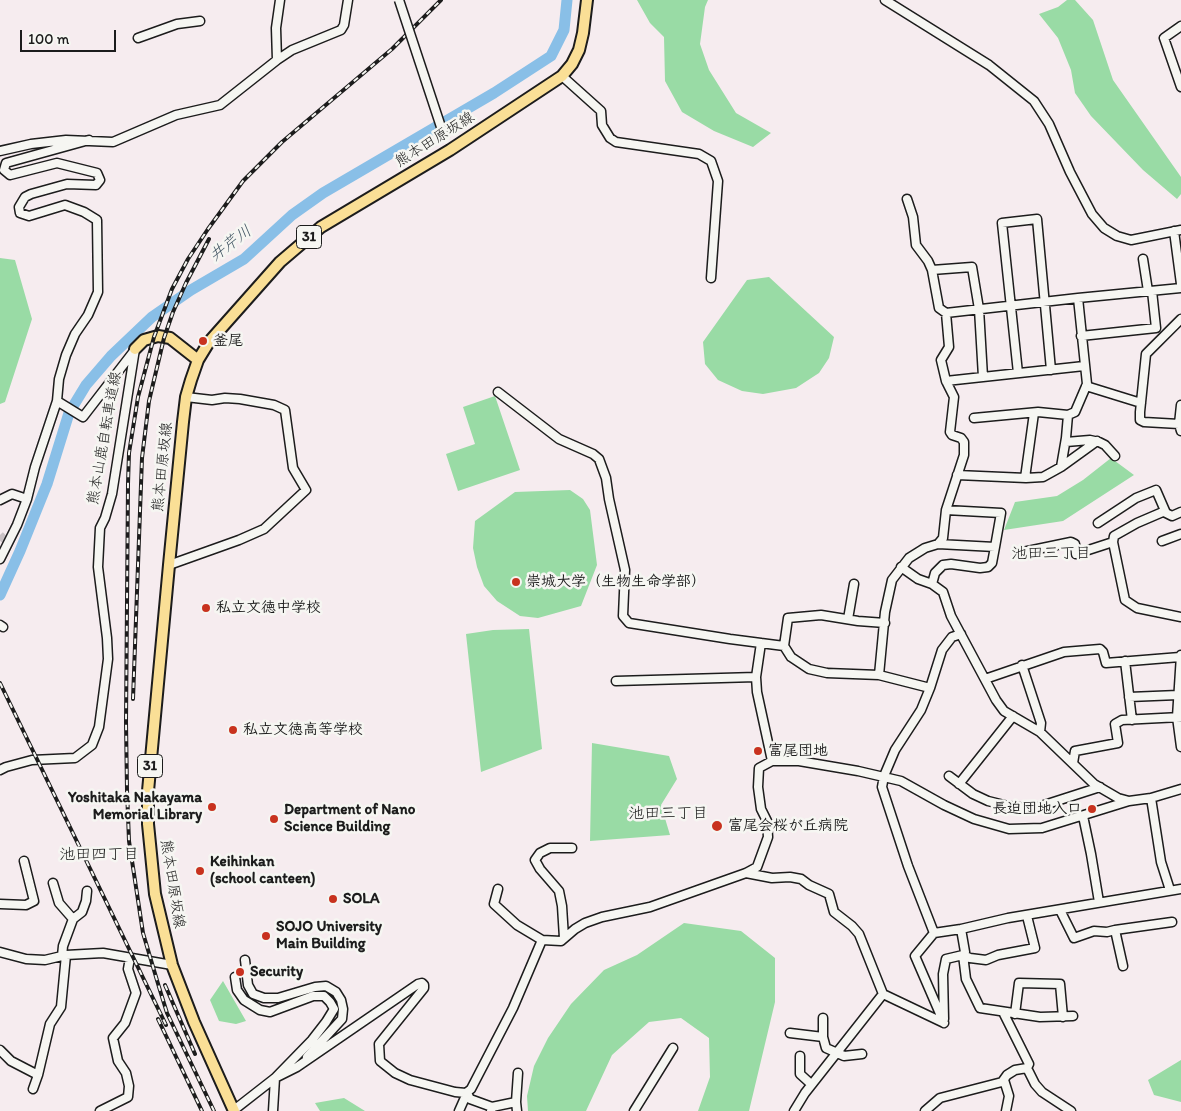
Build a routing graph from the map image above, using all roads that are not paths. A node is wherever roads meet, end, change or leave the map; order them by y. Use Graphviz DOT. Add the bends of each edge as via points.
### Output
graph roads {
  1 [pos="280,0"];
  2 [pos="348,0"];
  3 [pos="399,0"];
  4 [pos="587,0"];
  5 [pos="886,0"];
  6 [pos="200,21"];
  7 [pos="1181,26"];
  8 [pos="138,38"];
  9 [pos="277,60"];
  10 [pos="562,76"];
  11 [pos="1181,87"];
  12 [pos="89,140"];
  13 [pos="450,150"];
  14 [pos="0,151"];
  15 [pos="906,199"];
  16 [pos="1178,231"];
  17 [pos="1144,259"];
  18 [pos="932,270"];
  19 [pos="711,278"];
  20 [pos="1181,284"];
  21 [pos="1181,288"];
  22 [pos="1150,291"];
  23 [pos="1078,298"];
  24 [pos="1044,302"];
  25 [pos="1011,305"];
  26 [pos="979,309"];
  27 [pos="946,313"];
  28 [pos="1181,319"];
  29 [pos="1081,336"];
  30 [pos="135,350"];
  31 [pos="198,360"];
  32 [pos="1084,366"];
  33 [pos="1051,370"];
  34 [pos="1018,373"];
  35 [pos="983,377"];
  36 [pos="946,381"];
  37 [pos="1086,386"];
  38 [pos="498,392"];
  39 [pos="186,398"];
  40 [pos="57,401"];
  41 [pos="1141,403"];
  42 [pos="1181,405"];
  43 [pos="1034,412"];
  44 [pos="1068,415"];
  45 [pos="974,418"];
  46 [pos="1180,427"];
  47 [pos="1097,441"];
  48 [pos="1066,442"];
  49 [pos="1115,456"];
  50 [pos="1061,467"];
  51 [pos="957,475"];
  52 [pos="1025,478"];
  53 [pos="27,499"];
  54 [pos="0,500"];
  55 [pos="946,510"];
  56 [pos="1165,511"];
  57 [pos="1181,512"];
  58 [pos="1098,523"];
  59 [pos="1181,534"];
  60 [pos="1162,541"];
  61 [pos="1113,542"];
  62 [pos="938,544"];
  63 [pos="995,547"];
  64 [pos="1023,552"];
  65 [pos="0,559"];
  66 [pos="169,565"];
  67 [pos="901,567"];
  68 [pos="854,584"];
  69 [pos="932,584"];
  70 [pos="1181,617"];
  71 [pos="848,620"];
  72 [pos="884,623"];
  73 [pos="960,634"];
  74 [pos="761,643"];
  75 [pos="784,646"];
  76 [pos="1181,659"];
  77 [pos="1125,661"];
  78 [pos="1022,665"];
  79 [pos="879,675"];
  80 [pos="756,676"];
  81 [pos="986,679"];
  82 [pos="616,681"];
  83 [pos="930,688"];
  84 [pos="1178,695"];
  85 [pos="1129,697"];
  86 [pos="1013,716"];
  87 [pos="1179,717"];
  88 [pos="1132,720"];
  89 [pos="1040,732"];
  90 [pos="1181,746"];
  91 [pos="772,760"];
  92 [pos="1072,763"];
  93 [pos="0,770"];
  94 [pos="884,776"];
  95 [pos="949,776"];
  96 [pos="959,784"];
  97 [pos="1100,787"];
  98 [pos="1181,789"];
  99 [pos="1151,798"];
  100 [pos="1130,802"];
  101 [pos="1083,816"];
  102 [pos="572,848"];
  103 [pos="24,860"];
  104 [pos="746,873"];
  105 [pos="53,883"];
  106 [pos="498,889"];
  107 [pos="1181,889"];
  108 [pos="1170,890"];
  109 [pos="87,892"];
  110 [pos="1099,902"];
  111 [pos="0,904"];
  112 [pos="1060,910"];
  113 [pos="1027,916"];
  114 [pos="73,919"];
  115 [pos="1172,922"];
  116 [pos="961,929"];
  117 [pos="1115,930"];
  118 [pos="934,933"];
  119 [pos="564,938"];
  120 [pos="542,940"];
  121 [pos="0,952"];
  122 [pos="963,955"];
  123 [pos="64,956"];
  124 [pos="130,958"];
  125 [pos="245,960"];
  126 [pos="172,965"];
  127 [pos="1122,966"];
  128 [pos="235,977"];
  129 [pos="883,994"];
  130 [pos="1003,1012"];
  131 [pos="1015,1014"];
  132 [pos="1064,1016"];
  133 [pos="1073,1016"];
  134 [pos="823,1018"];
  135 [pos="944,1023"];
  136 [pos="790,1033"];
  137 [pos="823,1037"];
  138 [pos="673,1048"];
  139 [pos="0,1050"];
  140 [pos="836,1052"];
  141 [pos="862,1054"];
  142 [pos="800,1056"];
  143 [pos="297,1067"];
  144 [pos="1027,1068"];
  145 [pos="518,1073"];
  146 [pos="38,1075"];
  147 [pos="275,1078"];
  148 [pos="1004,1080"];
  149 [pos="811,1084"];
  150 [pos="33,1089"];
  151 [pos="467,1093"];
  152 [pos="516,1102"];
  153 [pos="491,1109"];
  154 [pos="100,1111"];
  155 [pos="234,1111"];
  156 [pos="273,1111"];
  157 [pos="459,1111"];
  158 [pos="517,1111"];
  159 [pos="634,1111"];
  160 [pos="794,1111"];
  161 [pos="926,1111"];
  162 [pos="1006,1111"];
  163 [pos="1070,1111"];
  1 -- 9 [label="street" via="276,28"];
  2 -- 9 [label="street" via="341,30 292,50"];
  3 -- 13 [label="street, bridge"];
  4 -- 10 [label="main road, 熊本田原坂線 / 31" via="579,50"];
  5 -- 16 [label="street" via="989,65 1034,101 1049,124 1092,214 1104,228 1131,240"];
  6 -- 8 [label="street" via="177,24"];
  7 -- 11 [label="street" via="1164,38"];
  9 -- 12 [label="street" via="220,105 176,115 113,142"];
  10 -- 13 [label="main road, 熊本田原坂線 / 31"];
  10 -- 19 [label="street" via="601,111 602,125 616,142 699,154 712,161 718,181"];
  12 -- 14 [label="street" via="31,144"];
  12 -- 40 [label="street" via="6,163 4,170 10,175 57,163 97,173 100,180 96,185 67,184 31,194 19,208 20,213 29,216 65,205 97,220 98,292 66,354"];
  13 -- 31 [label="main road, 熊本田原坂線 / 31" via="321,227 280,262 209,342"];
  15 -- 18 [label="street" via="916,245"];
  16 -- 20 [label="street"];
  17 -- 22 [label="street"];
  18 -- 26 [label="street" via="972,267"];
  18 -- 27 [label="street" via="939,308"];
  21 -- 22 [label="street"];
  22 -- 23 [label="street"];
  22 -- 29 [label="street" via="1156,328"];
  23 -- 24 [label="street"];
  23 -- 29 [label="street"];
  24 -- 25 [label="street"];
  24 -- 25 [label="street" via="1036,219 1002,223"];
  24 -- 33 [label="street"];
  25 -- 26 [label="street"];
  25 -- 34 [label="street"];
  26 -- 27 [label="street"];
  26 -- 35 [label="street"];
  27 -- 36 [label="street" via="949,347 941,360"];
  28 -- 41 [label="street" via="1146,354"];
  29 -- 32 [label="street"];
  30 -- 31 [label="main road" via="144,340 158,336 170,338"];
  30 -- 40 [label="street" via="83,417"];
  30 -- 93 [label="street, 熊本山鹿自転車道線" via="112,494 100,528 98,567 108,659 99,727 92,745 75,758 32,760"];
  31 -- 39 [label="main road, 熊本田原坂線 / 31"];
  32 -- 33 [label="street"];
  32 -- 37 [label="street"];
  33 -- 34 [label="street"];
  34 -- 35 [label="street"];
  35 -- 36 [label="street"];
  36 -- 51 [label="street" via="954,398 950,432 964,442 964,455"];
  37 -- 41 [label="street"];
  37 -- 44 [label="street" via="1075,412"];
  38 -- 74 [label="street" via="559,439 598,459 606,478 625,570 623,616 629,623"];
  39 -- 66 [label="main road, 熊本田原坂線 / 31"];
  39 -- 66 [label="street" via="240,399 285,410 293,468 306,490 264,529"];
  40 -- 53 [label="street"];
  41 -- 46 [label="street" via="1140,420"];
  42 -- 46 [label="street"];
  43 -- 44 [label="street"];
  43 -- 45 [label="street"];
  43 -- 52 [label="street"];
  44 -- 48 [label="street"];
  47 -- 48 [label="street"];
  47 -- 49 [label="street"];
  47 -- 50 [label="street"];
  48 -- 50 [label="street"];
  50 -- 52 [label="street" via="1043,477"];
  51 -- 52 [label="street"];
  51 -- 55 [label="street"];
  53 -- 54 [label="street" via="12,494"];
  53 -- 65 [label="street"];
  55 -- 62 [label="street" via="943,538"];
  55 -- 63 [label="street" via="1001,513"];
  56 -- 57 [label="street" via="1172,516"];
  56 -- 58 [label="street" via="1156,490 1136,498"];
  56 -- 61 [label="street" via="1114,536"];
  59 -- 60 [label="street"];
  61 -- 64 [label="street" via="1076,554 1075,544 1071,542"];
  61 -- 70 [label="street" via="1125,600 1137,608"];
  62 -- 63 [label="street"];
  62 -- 67 [label="street" via="908,558"];
  63 -- 69 [label="street" via="988,567 943,565"];
  66 -- 126 [label="main road, 熊本田原坂線 / 31" via="148,791 148,824 155,894"];
  67 -- 69 [label="street"];
  67 -- 72 [label="street" via="892,580"];
  68 -- 71 [label="street"];
  69 -- 73 [label="street" via="943,592"];
  71 -- 72 [label="street"];
  71 -- 75 [label="street" via="822,615 788,618"];
  72 -- 79 [label="street"];
  73 -- 81 [label="street"];
  73 -- 83 [label="street" via="952,636 942,650"];
  74 -- 75 [label="street"];
  74 -- 80 [label="street"];
  75 -- 79 [label="street" via="791,657 809,669"];
  76 -- 77 [label="street"];
  76 -- 84 [label="street"];
  77 -- 78 [label="street" via="1106,662 1100,649 1064,652"];
  77 -- 85 [label="street"];
  78 -- 81 [label="street"];
  78 -- 89 [label="street" via="1041,723"];
  79 -- 83 [label="street"];
  80 -- 82 [label="street"];
  80 -- 91 [label="street"];
  81 -- 86 [label="street" via="1004,711"];
  83 -- 94 [label="street"];
  84 -- 85 [label="street"];
  84 -- 87 [label="street"];
  85 -- 88 [label="street"];
  86 -- 89 [label="street"];
  86 -- 96 [label="street"];
  87 -- 88 [label="street"];
  87 -- 90 [label="street"];
  88 -- 92 [label="street" via="1115,724 1118,743 1074,751"];
  89 -- 92 [label="street"];
  91 -- 94 [label="street" via="799,761"];
  91 -- 104 [label="street" via="759,768 758,787 768,837 757,867"];
  92 -- 97 [label="street"];
  94 -- 101 [label="street" via="901,781 974,819 1009,829 1042,828"];
  94 -- 118 [label="street" via="882,788"];
  95 -- 96 [label="street"];
  96 -- 97 [label="street" via="988,801 1026,808"];
  97 -- 100 [label="street"];
  98 -- 99 [label="street"];
  99 -- 100 [label="street"];
  99 -- 108 [label="street" via="1161,862"];
  100 -- 101 [label="street"];
  101 -- 110 [label="street"];
  102 -- 119 [label="street" via="550,848 535,860 558,891"];
  103 -- 111 [label="street" via="34,900 26,905"];
  104 -- 119 [label="street" via="650,907 585,923"];
  104 -- 129 [label="street" via="801,879 829,894 834,912 859,934"];
  105 -- 114 [label="street" via="59,902"];
  106 -- 120 [label="street" via="494,904 517,925"];
  107 -- 108 [label="street"];
  108 -- 110 [label="street"];
  109 -- 114 [label="street" via="82,912"];
  110 -- 112 [label="street"];
  112 -- 113 [label="street"];
  112 -- 117 [label="street" via="1074,938 1094,931"];
  113 -- 116 [label="street"];
  113 -- 122 [label="street" via="1035,948 986,960"];
  114 -- 123 [label="street"];
  115 -- 117 [label="street"];
  116 -- 118 [label="street"];
  116 -- 122 [label="street"];
  117 -- 127 [label="street"];
  118 -- 135 [label="street" via="915,956"];
  119 -- 120 [label="street" via="561,941"];
  120 -- 151 [label="street" via="513,1008"];
  121 -- 123 [label="street" via="26,960"];
  122 -- 130 [label="street" via="966,979 980,1008"];
  122 -- 135 [label="street" via="946,960 943,974"];
  123 -- 124 [label="street" via="101,953"];
  123 -- 146 [label="street" via="61,1007 50,1024"];
  124 -- 126 [label="street"];
  124 -- 154 [label="street" via="128,969 136,993 125,1023 113,1038 118,1061 126,1074 128,1097"];
  125 -- 143 [label="street" via="248,985 253,994 278,998 326,986 341,1000 342,1019"];
  126 -- 155 [label="main road, 熊本田原坂線 / 31"];
  128 -- 147 [label="street" via="237,990 244,1000 260,1010 270,1012 313,996 324,996 334,1009 312,1040"];
  129 -- 135 [label="street"];
  129 -- 140 [label="street"];
  130 -- 131 [label="street"];
  130 -- 144 [label="street" via="1029,1064"];
  131 -- 132 [label="street"];
  131 -- 132 [label="street" via="1019,983 1060,984"];
  132 -- 133 [label="street"];
  134 -- 137 [label="street"];
  136 -- 137 [label="street"];
  137 -- 140 [label="street" via="826,1048"];
  138 -- 159 [label="street"];
  139 -- 146 [label="street" via="11,1061"];
  140 -- 141 [label="street" via="844,1056"];
  140 -- 149 [label="street"];
  142 -- 149 [label="street" via="800,1074"];
  143 -- 147 [label="street"];
  143 -- 151 [label="street" via="422,983 424,988 379,1044 380,1061 410,1080"];
  144 -- 148 [label="street" via="1015,1070"];
  144 -- 163 [label="street" via="1042,1092"];
  145 -- 152 [label="street"];
  146 -- 150 [label="street"];
  147 -- 155 [label="street"];
  147 -- 156 [label="street"];
  148 -- 161 [label="street" via="940,1098"];
  148 -- 162 [label="street" via="1009,1096"];
  149 -- 160 [label="street"];
  151 -- 153 [label="street" via="470,1099"];
  151 -- 157 [label="street"];
  152 -- 153 [label="street"];
  152 -- 158 [label="street"];
}
